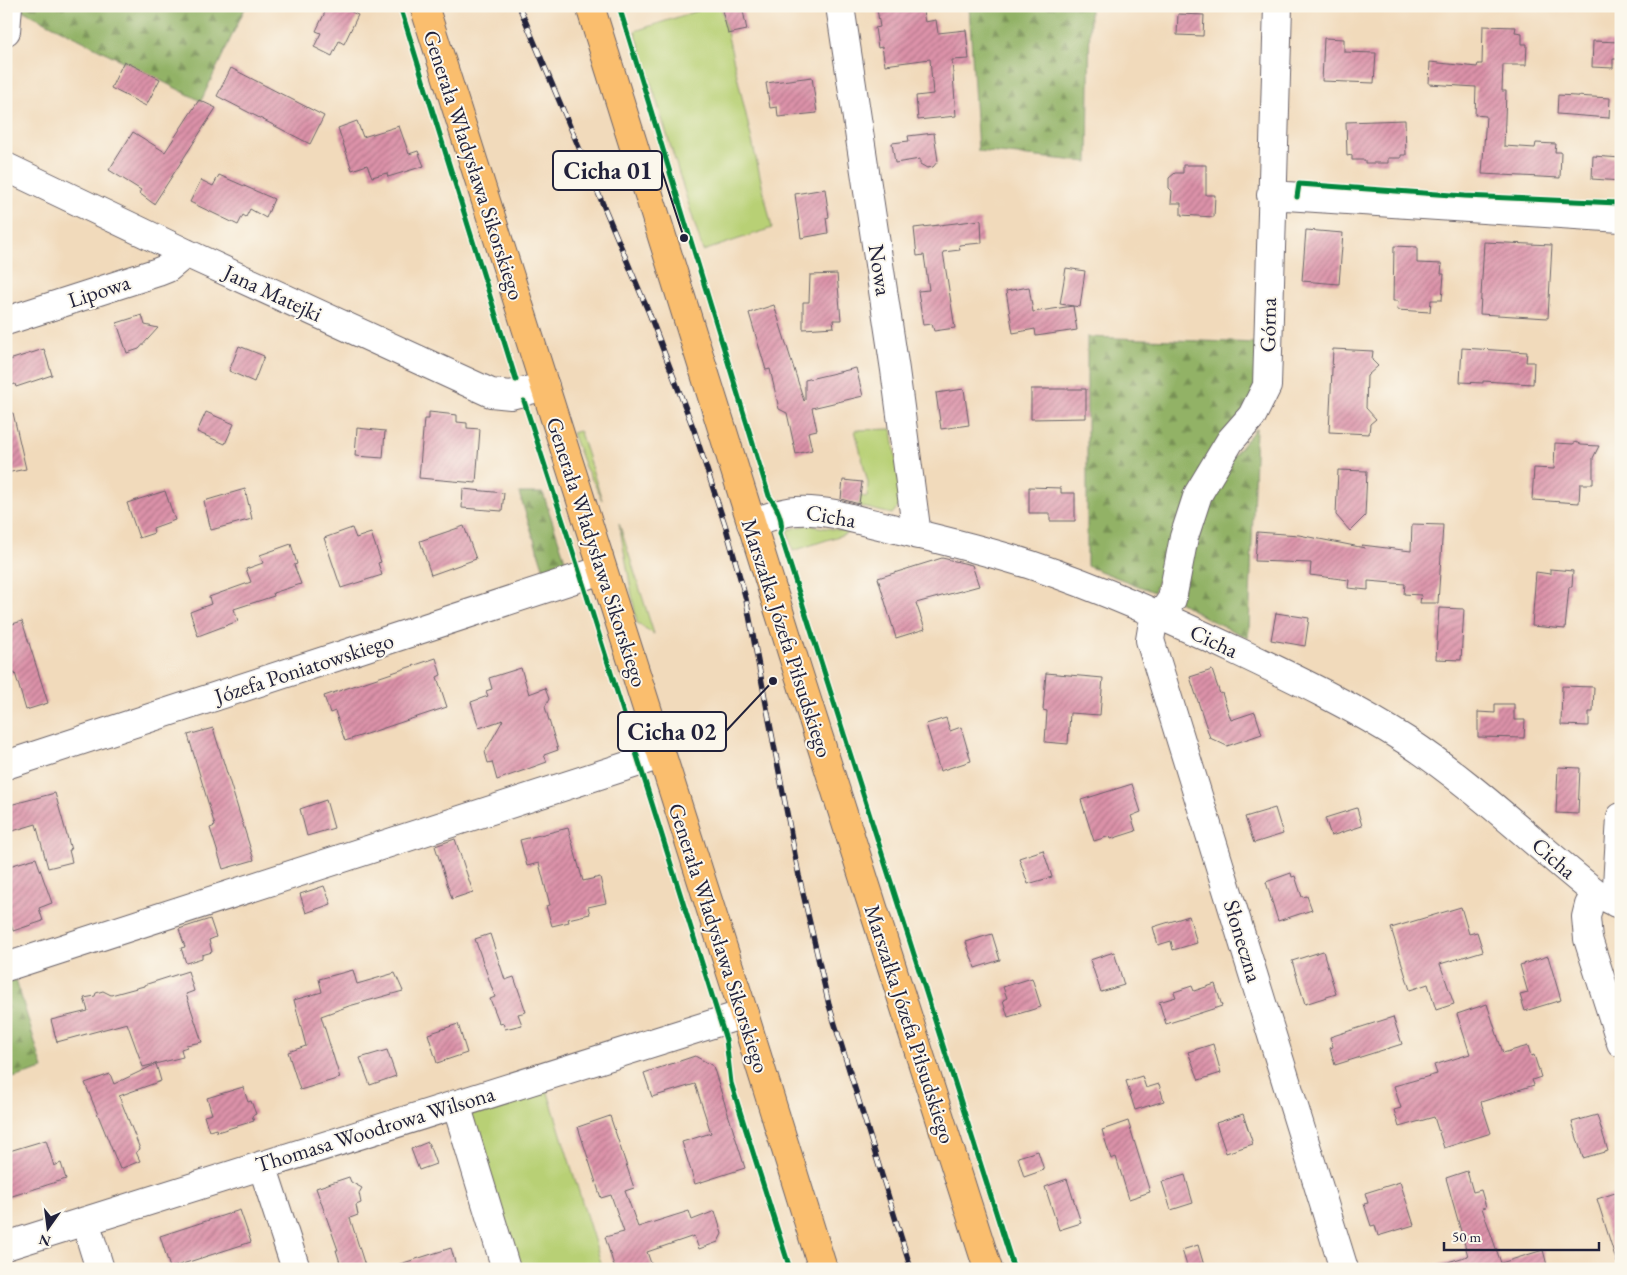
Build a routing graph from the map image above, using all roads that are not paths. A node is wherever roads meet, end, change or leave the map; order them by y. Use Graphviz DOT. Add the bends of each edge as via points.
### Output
graph roads {
  1 [pos="8,6"];
  2 [pos="424,6"];
  3 [pos="590,6"];
  4 [pos="840,6"];
  5 [pos="1278,6"];
  6 [pos="6,31"];
  7 [pos="6,167"];
  8 [pos="1272,195"];
  9 [pos="1621,218"];
  10 [pos="186,253"];
  11 [pos="6,321"];
  12 [pos="544,386"];
  13 [pos="751,523"];
  14 [pos="917,535"];
  15 [pos="602,570"];
  16 [pos="1161,616"];
  17 [pos="661,755"];
  18 [pos="6,766"];
  19 [pos="1621,817"];
  20 [pos="1611,901"];
  21 [pos="6,967"];
  22 [pos="744,1014"];
  23 [pos="1621,1044"];
  24 [pos="456,1104"];
  25 [pos="262,1165"];
  26 [pos="85,1221"];
  27 [pos="6,1246"];
  28 [pos="100,1269"];
  29 [pos="296,1269"];
  30 [pos="506,1269"];
  31 [pos="823,1269"];
  32 [pos="988,1269"];
  33 [pos="1344,1269"];
  1 -- 6 [label="street"];
  2 -- 12 [label="main road, Generała Władysława Sikorskiego"];
  3 -- 13 [label="main road, Marszałka Józefa Piłsudskiego"];
  4 -- 14 [label="street, Nowa"];
  5 -- 8 [label="street, Górna"];
  7 -- 10 [label="street, Jana Matejki"];
  8 -- 9 [label="street"];
  8 -- 16 [label="street, Górna" via="1267,386 1252,416 1230,440 1198,494 1184,537 1172,599"];
  10 -- 11 [label="street, Lipowa" via="158,272"];
  10 -- 12 [label="street, Jana Matejki" via="491,393 511,395"];
  12 -- 15 [label="main road, Generała Władysława Sikorskiego"];
  13 -- 14 [label="street, Cicha" via="796,510 816,510"];
  13 -- 32 [label="main road, Marszałka Józefa Piłsudskiego"];
  14 -- 16 [label="street, Cicha" via="1033,566"];
  15 -- 17 [label="main road, Generała Władysława Sikorskiego"];
  15 -- 18 [label="street, Józefa Poniatowskiego"];
  16 -- 20 [label="street, Cicha" via="1306,685 1406,741 1448,770"];
  16 -- 33 [label="street, Słoneczna" via="1152,628 1150,640"];
  17 -- 21 [label="street"];
  17 -- 22 [label="main road, Generała Władysława Sikorskiego"];
  19 -- 20 [label="street"];
  20 -- 23 [label="street" via="1589,905 1586,917 1588,939"];
  22 -- 24 [label="street, Thomasa Woodrowa Wilsona"];
  22 -- 31 [label="main road, Generała Władysława Sikorskiego"];
  24 -- 25 [label="street, Thomasa Woodrowa Wilsona"];
  24 -- 30 [label="street"];
  25 -- 26 [label="street, Thomasa Woodrowa Wilsona"];
  25 -- 29 [label="street"];
  26 -- 27 [label="street, Thomasa Woodrowa Wilsona"];
  26 -- 28 [label="street"];
}
